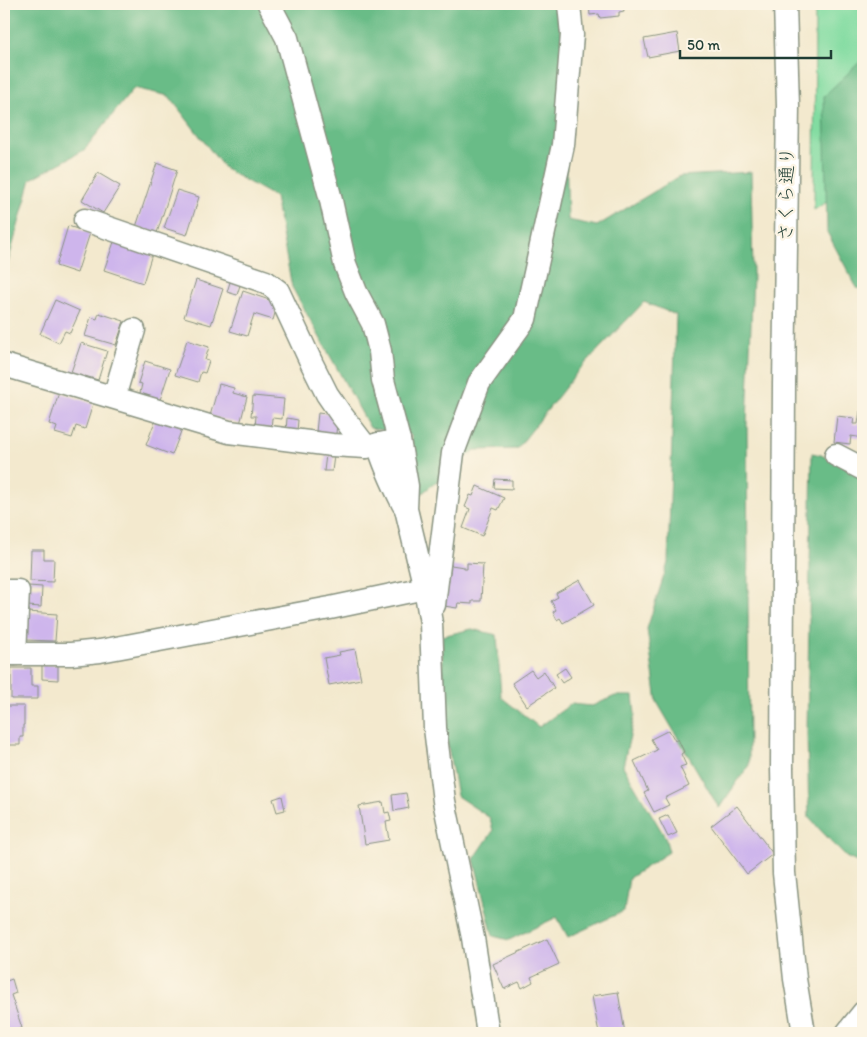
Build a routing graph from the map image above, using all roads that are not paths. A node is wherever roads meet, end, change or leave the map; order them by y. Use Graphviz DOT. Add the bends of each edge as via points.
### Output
graph roads {
  1 [pos="269,4"];
  2 [pos="569,4"];
  3 [pos="785,4"];
  4 [pos="85,220"];
  5 [pos="134,330"];
  6 [pos="4,365"];
  7 [pos="114,397"];
  8 [pos="381,444"];
  9 [pos="836,455"];
  10 [pos="863,469"];
  11 [pos="425,588"];
  12 [pos="4,590"];
  13 [pos="431,623"];
  14 [pos="9,654"];
  15 [pos="863,1013"];
  16 [pos="488,1033"];
  17 [pos="804,1033"];
  18 [pos="846,1033"];
  1 -- 8 [label="street" via="287,38 345,264 373,324 380,351 383,380"];
  2 -- 13 [label="street" via="572,36 563,145 525,319 479,383 453,453"];
  3 -- 17 [label="street, さくら通り" via="788,106 782,768 784,873"];
  4 -- 8 [label="street" via="266,282 278,291 327,394 355,434"];
  5 -- 7 [label="street"];
  6 -- 7 [label="street"];
  7 -- 8 [label="street" via="229,432 332,445"];
  8 -- 11 [label="street" via="407,486 406,509"];
  9 -- 10 [label="street"];
  11 -- 13 [label="street"];
  11 -- 14 [label="street" via="100,651"];
  12 -- 14 [label="street" via="18,591"];
  13 -- 16 [label="street" via="435,728 444,801 473,938"];
  15 -- 18 [label="street"];
}
